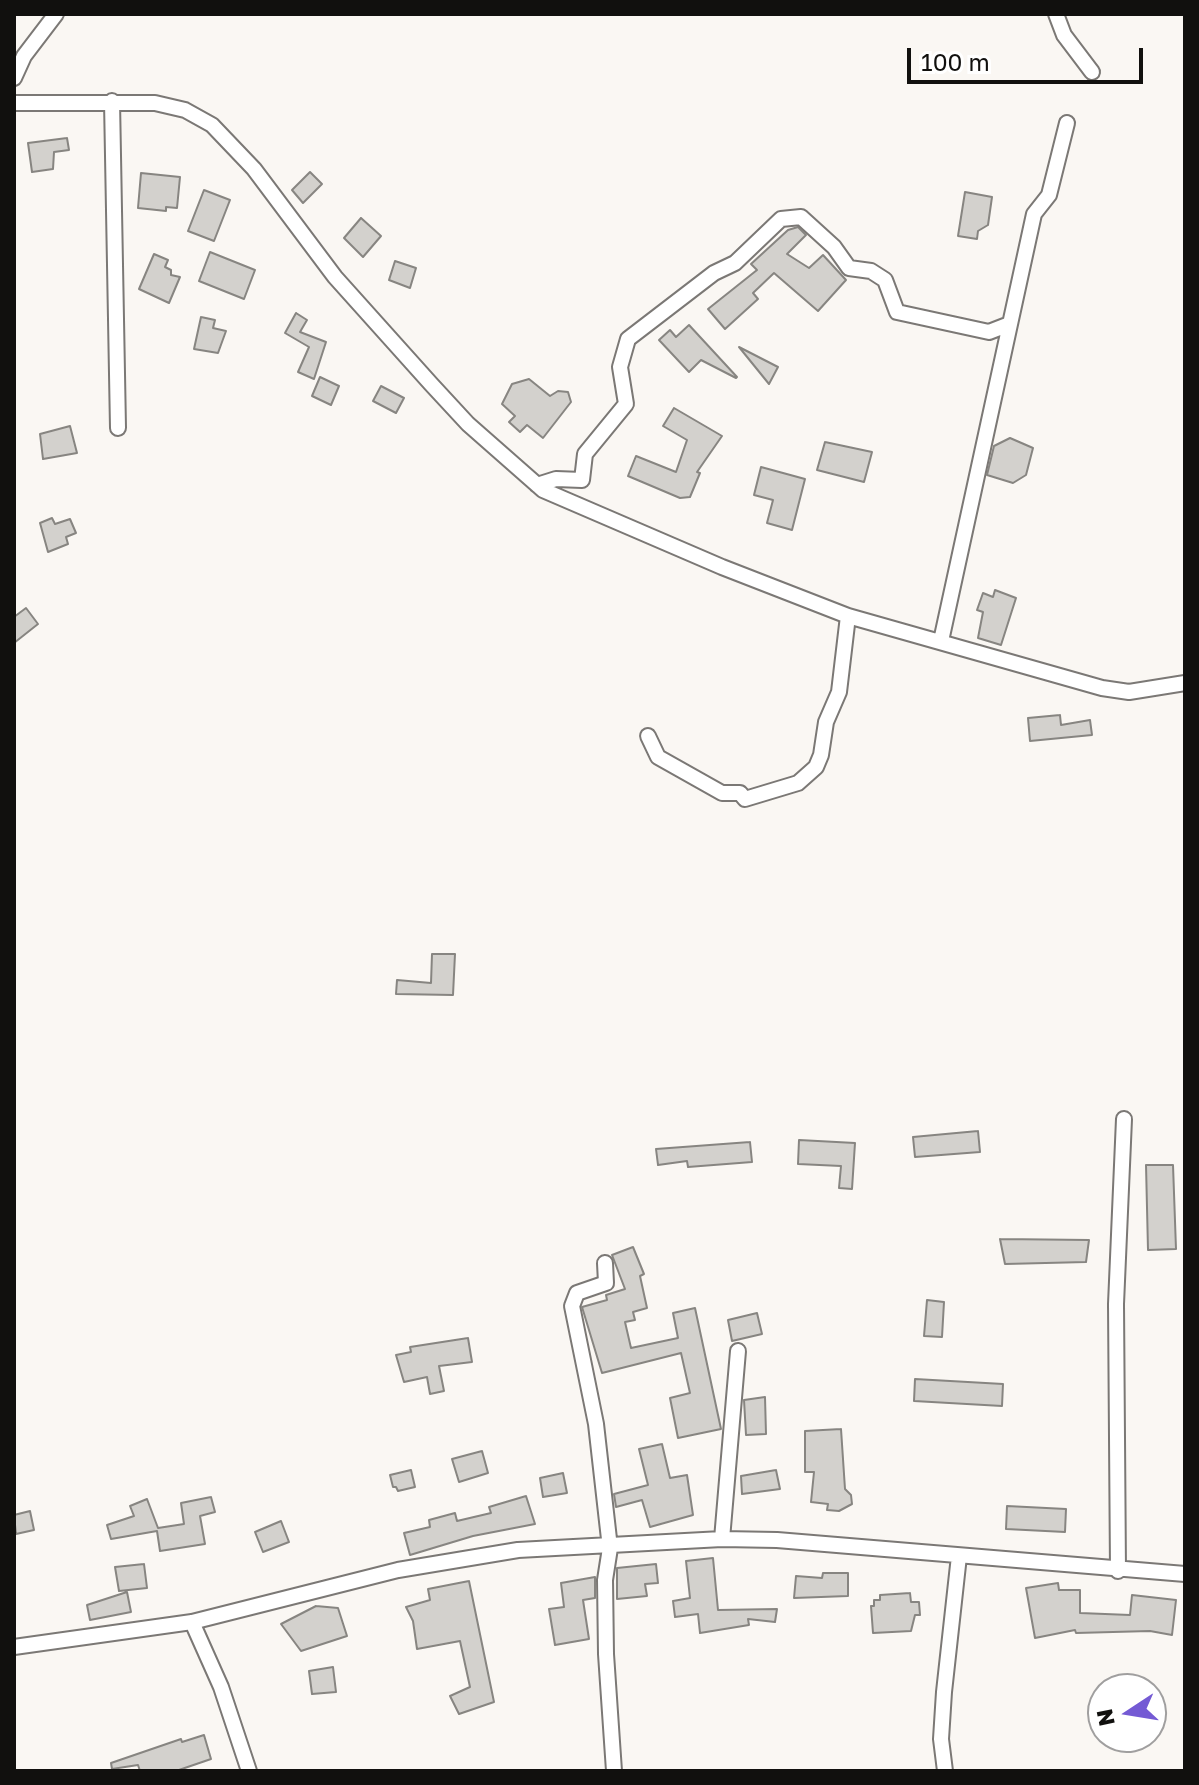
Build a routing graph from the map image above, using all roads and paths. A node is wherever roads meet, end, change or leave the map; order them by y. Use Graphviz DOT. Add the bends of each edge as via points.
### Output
graph roads {
  1 [pos="56,14"];
  2 [pos="1056,14"];
  3 [pos="1092,72"];
  4 [pos="14,78"];
  5 [pos="112,101"];
  6 [pos="14,103"];
  7 [pos="1067,123"];
  8 [pos="1007,325"];
  9 [pos="118,428"];
  10 [pos="582,480"];
  11 [pos="537,485"];
  12 [pos="573,504"];
  13 [pos="848,616"];
  14 [pos="941,641"];
  15 [pos="1185,683"];
  16 [pos="648,736"];
  17 [pos="1124,1119"];
  18 [pos="605,1263"];
  19 [pos="738,1351"];
  20 [pos="722,1539"];
  21 [pos="610,1548"];
  22 [pos="959,1556"];
  23 [pos="1118,1571"];
  24 [pos="1185,1574"];
  25 [pos="192,1622"];
  26 [pos="14,1647"];
  27 [pos="249,1771"];
  28 [pos="614,1771"];
  29 [pos="945,1771"];
  1 -- 4 [label="street"];
  2 -- 3 [label="street" via="1064,35"];
  5 -- 6 [label="street"];
  5 -- 9 [label="street"];
  5 -- 11 [label="street" via="185,110 212,125 254,169 335,277 468,424"];
  7 -- 8 [label="street" via="1049,195 1034,214"];
  8 -- 10 [label="street" via="989,332 897,312 885,280 871,271 849,268 801,217 781,219 735,263 714,273 628,339 620,367 626,404 585,454"];
  8 -- 14 [label="street"];
  10 -- 11 [label="street"];
  10 -- 12 [label="street"];
  11 -- 12 [label="street"];
  12 -- 13 [label="street"];
  13 -- 14 [label="street"];
  13 -- 16 [label="street" via="841,683 826,722 821,755 798,783 745,799 740,793 722,793 658,757"];
  14 -- 15 [label="street" via="1102,688 1129,692"];
  17 -- 23 [label="street" via="1116,1304"];
  18 -- 21 [label="street" via="606,1283 577,1293 572,1306 596,1424"];
  19 -- 20 [label="street"];
  20 -- 21 [label="street"];
  20 -- 22 [label="street"];
  21 -- 25 [label="street" via="518,1550 439,1562"];
  21 -- 28 [label="street" via="606,1654"];
  22 -- 23 [label="street"];
  22 -- 29 [label="street" via="941,1739"];
  23 -- 24 [label="street"];
  25 -- 26 [label="street"];
  25 -- 27 [label="street"];
}
